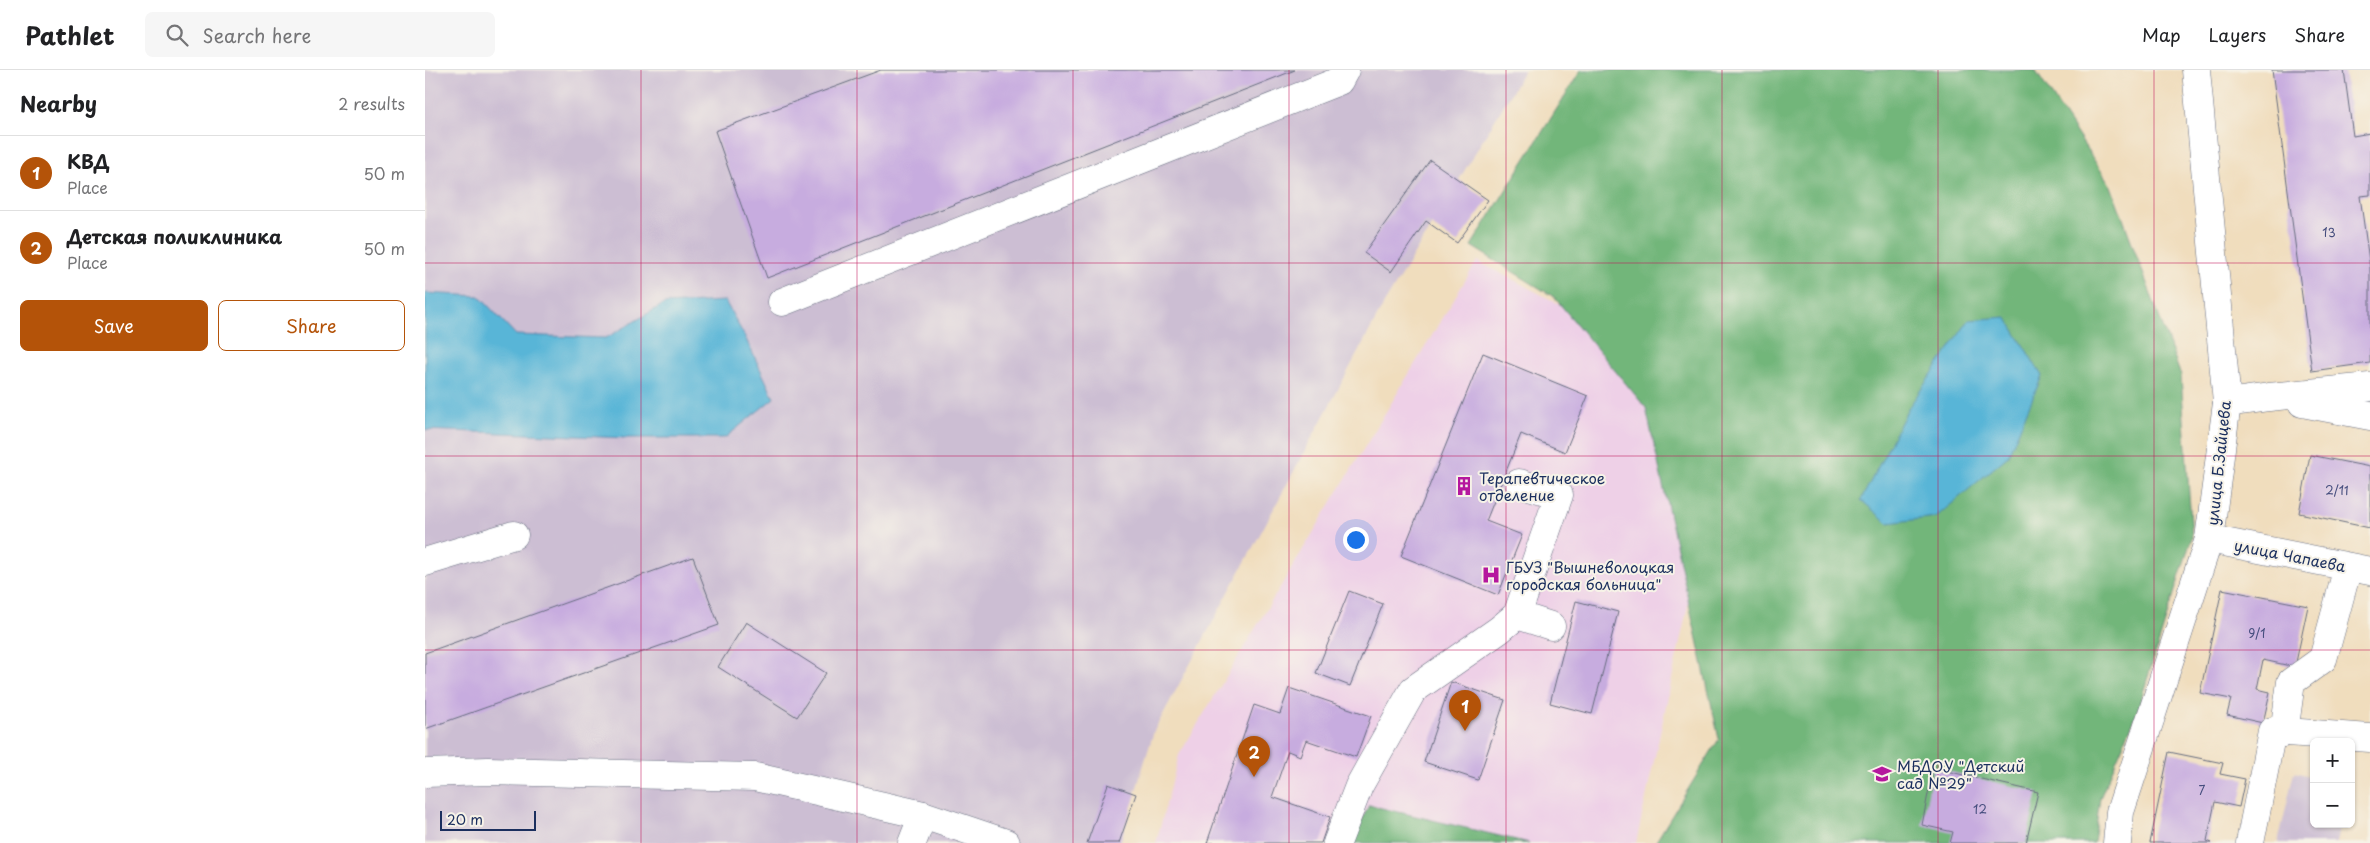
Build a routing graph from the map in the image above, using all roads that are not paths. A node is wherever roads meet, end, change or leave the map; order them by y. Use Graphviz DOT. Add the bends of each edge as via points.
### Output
graph roads {
  1 [pos="1345,70"];
  2 [pos="2196,70"];
  3 [pos="782,302"];
  4 [pos="2370,387"];
  5 [pos="2269,397"];
  6 [pos="2227,403"];
  7 [pos="2370,416"];
  8 [pos="1519,483"];
  9 [pos="514,535"];
  10 [pos="2209,539"];
  11 [pos="425,562"];
  12 [pos="2359,569"];
  13 [pos="1517,615"];
  14 [pos="1551,626"];
  15 [pos="2284,732"];
  16 [pos="2370,738"];
  17 [pos="425,772"];
  18 [pos="923,815"];
  19 [pos="912,843"];
  20 [pos="1006,843"];
  21 [pos="1337,843"];
  22 [pos="2117,843"];
  23 [pos="2250,843"];
  1 -- 3 [label="street" via="1339,80"];
  2 -- 6 [label="street, улица Б.Зайцева"];
  4 -- 5 [label="street"];
  5 -- 6 [label="street"];
  5 -- 7 [label="street"];
  6 -- 10 [label="street, улица Б.Зайцева"];
  8 -- 13 [label="street" via="1559,495"];
  9 -- 11 [label="street"];
  10 -- 12 [label="street, улица Чапаева"];
  10 -- 22 [label="street, улица Б.Зайцева" via="2120,812"];
  12 -- 15 [label="street" via="2323,659 2291,682"];
  13 -- 14 [label="street"];
  13 -- 21 [label="street" via="1413,690 1359,786"];
  15 -- 16 [label="street"];
  15 -- 23 [label="street" via="2272,731"];
  17 -- 18 [label="street" via="755,777"];
  18 -- 19 [label="street"];
  18 -- 20 [label="street"];
}
